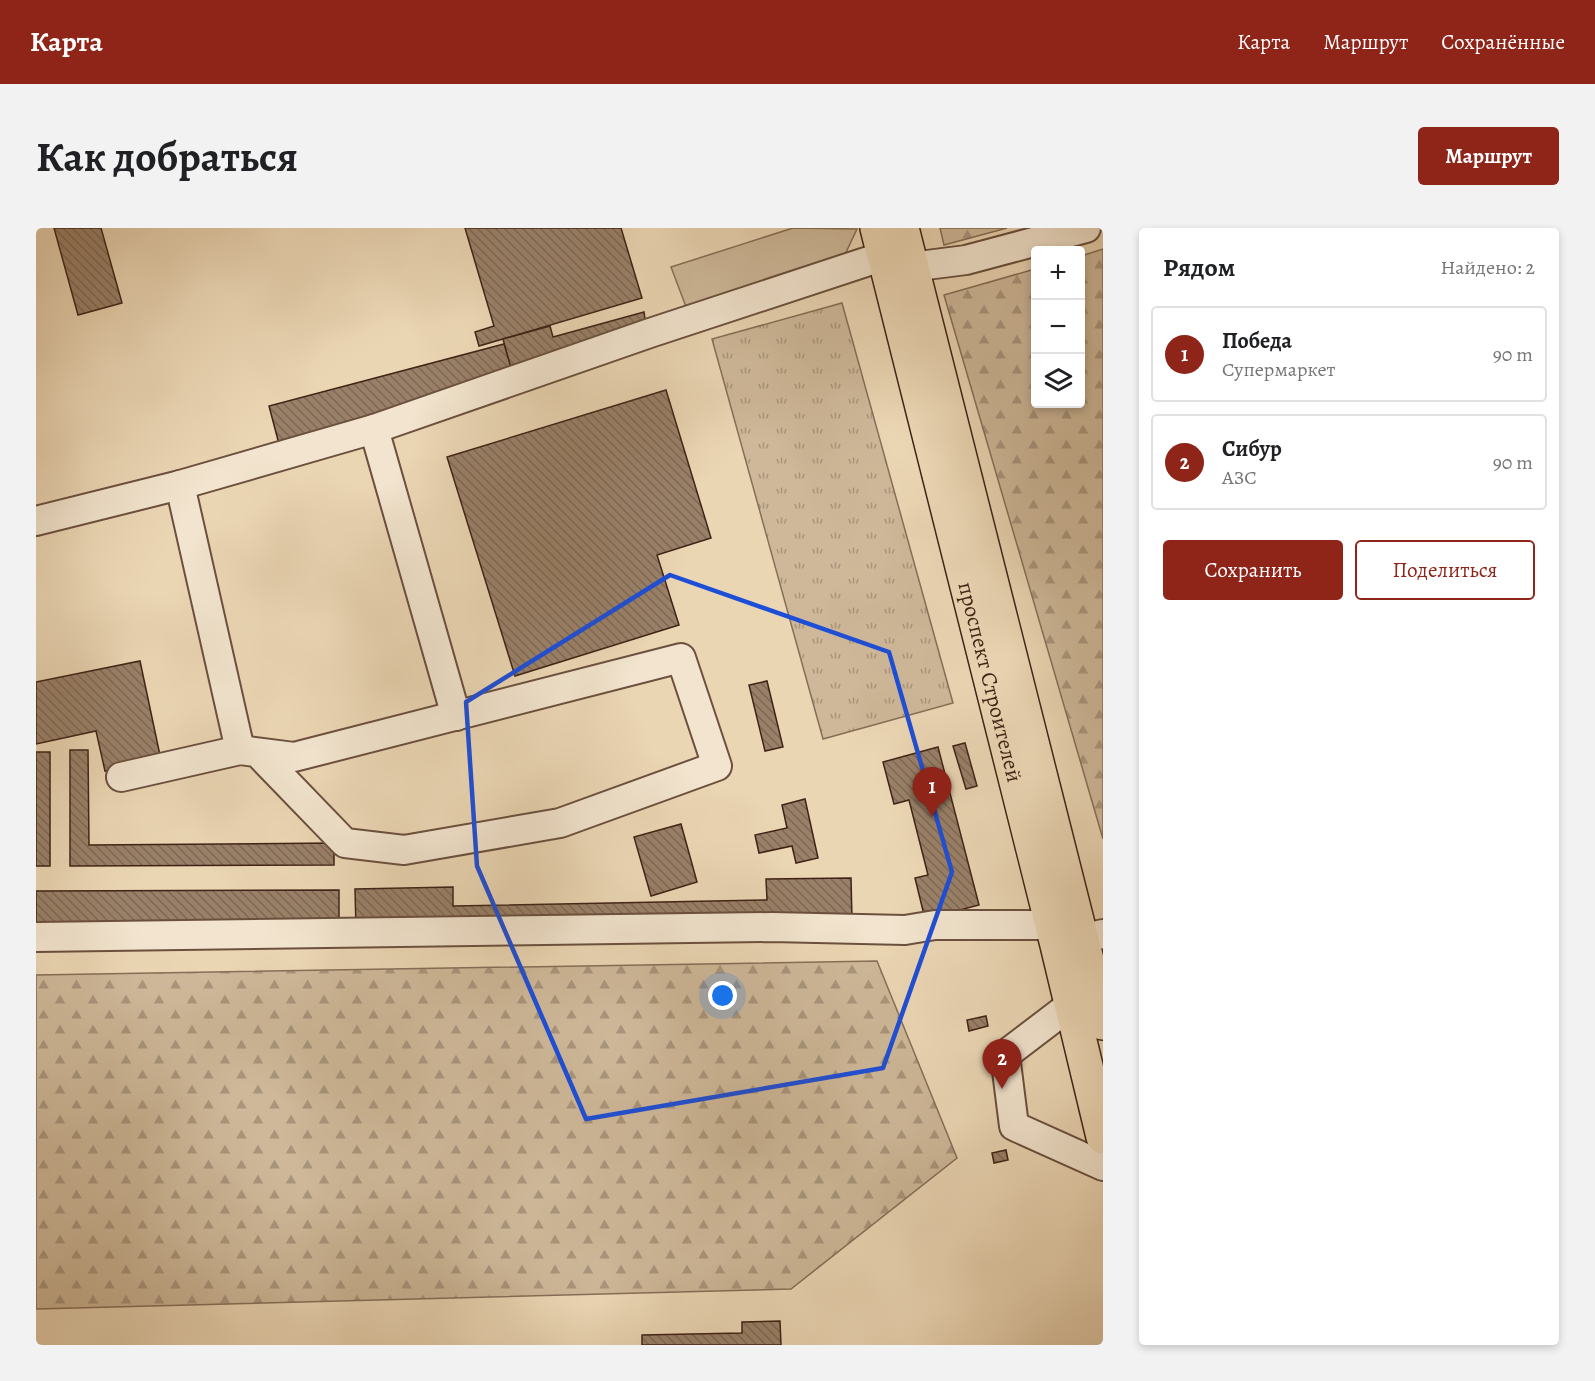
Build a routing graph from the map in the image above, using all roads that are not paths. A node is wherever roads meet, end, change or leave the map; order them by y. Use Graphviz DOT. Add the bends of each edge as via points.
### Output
graph roads {
  1 [pos="902,228"];
  2 [pos="1086,228"];
  3 [pos="890,250"];
  4 [pos="374,429"];
  5 [pos="180,485"];
  6 [pos="36,521"];
  7 [pos="456,716"];
  8 [pos="249,752"];
  9 [pos="121,777"];
  10 [pos="1074,935"];
  11 [pos="36,937"];
  12 [pos="1071,1004"];
  13 [pos="1103,1023"];
  14 [pos="1103,1137"];
  15 [pos="1103,1166"];
  1 -- 3 [label="main road, проспект Строителей"];
  2 -- 3 [label="street" via="966,260"];
  3 -- 4 [label="street"];
  3 -- 10 [label="main road, проспект Строителей"];
  4 -- 5 [label="street"];
  4 -- 7 [label="street"];
  5 -- 6 [label="street"];
  5 -- 8 [label="street"];
  7 -- 8 [label="street" via="294,757"];
  7 -- 8 [label="street" via="681,658 717,766 560,823 404,850 345,843"];
  8 -- 9 [label="street"];
  10 -- 11 [label="street" via="935,925 905,930 772,927"];
  10 -- 12 [label="main road, проспект Строителей"];
  10 -- 13 [label="main road, проспект Строителей"];
  12 -- 14 [label="main road, проспект Строителей"];
  12 -- 15 [label="street" via="1005,1055 1014,1126"];
}
